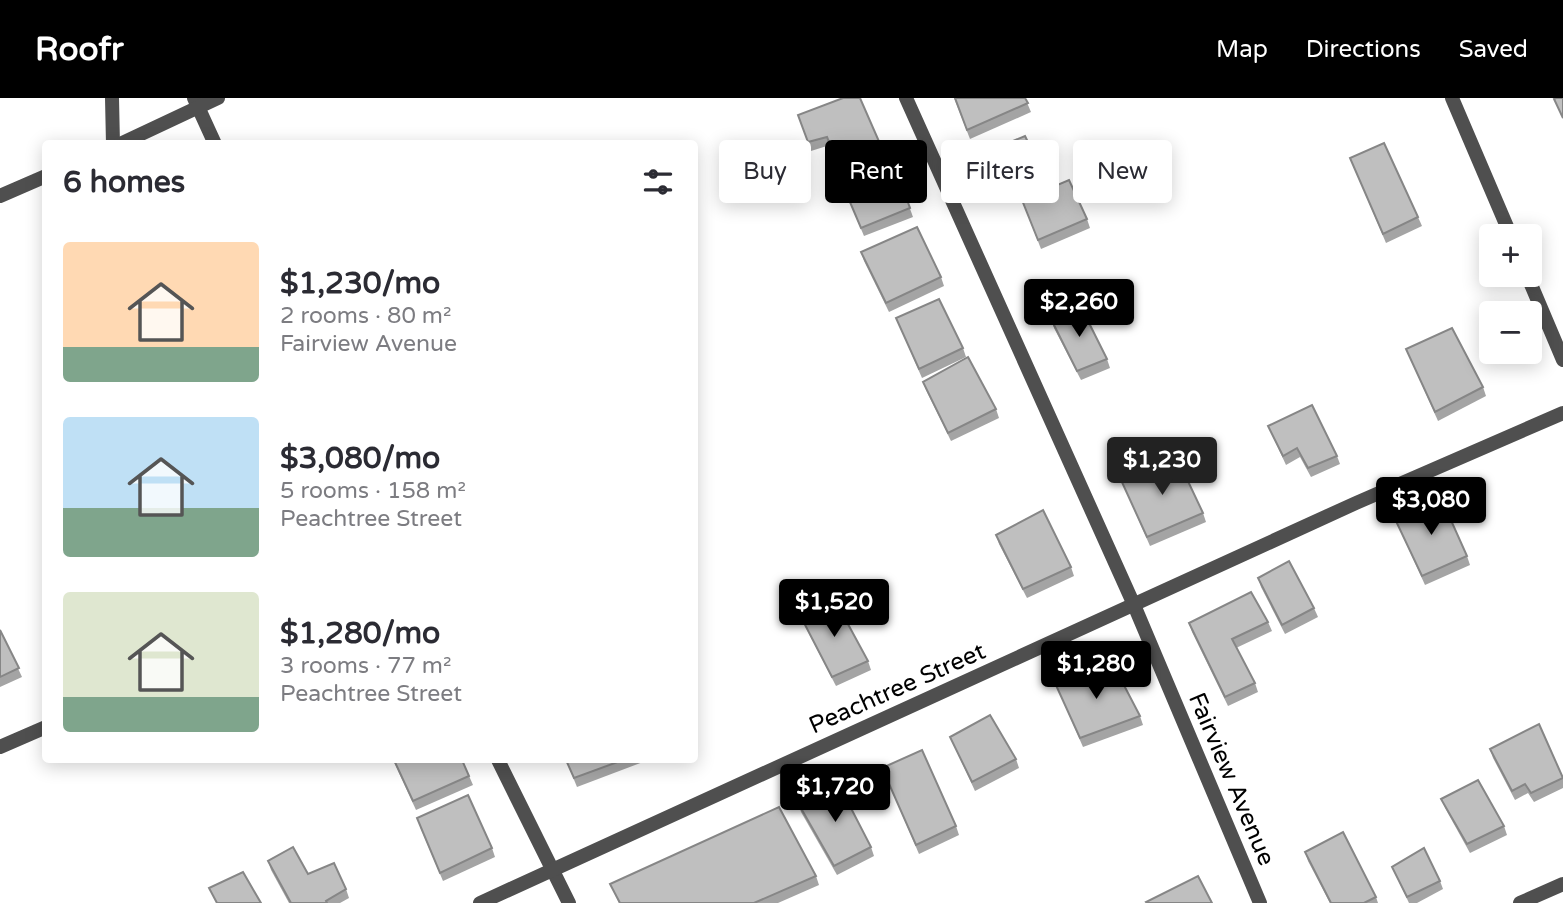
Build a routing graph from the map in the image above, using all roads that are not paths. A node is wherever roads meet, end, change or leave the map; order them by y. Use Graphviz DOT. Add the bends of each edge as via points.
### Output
graph roads {
  1 [pos="112,98"];
  2 [pos="218,98"];
  3 [pos="906,98"];
  4 [pos="1452,98"];
  5 [pos="197,103"];
  6 [pos="113,140"];
  7 [pos="128,140"];
  8 [pos="213,140"];
  9 [pos="42,178"];
  10 [pos="0,196"];
  11 [pos="1506,224"];
  12 [pos="1532,287"];
  13 [pos="1563,360"];
  14 [pos="1563,413"];
  15 [pos="1134,605"];
  16 [pos="42,729"];
  17 [pos="0,747"];
  18 [pos="499,763"];
  19 [pos="551,871"];
  20 [pos="1563,884"];
  21 [pos="480,903"];
  22 [pos="569,903"];
  23 [pos="1259,903"];
  24 [pos="1520,903"];
  1 -- 6 [label="street"];
  2 -- 5 [label="street"];
  3 -- 15 [label="street, Fairview Avenue"];
  4 -- 11 [label="street"];
  5 -- 7 [label="street"];
  5 -- 8 [label="street"];
  9 -- 10 [label="street"];
  12 -- 13 [label="street"];
  14 -- 15 [label="street, Peachtree Street"];
  15 -- 19 [label="street, Peachtree Street"];
  15 -- 23 [label="street, Fairview Avenue"];
  16 -- 17 [label="street"];
  18 -- 19 [label="street"];
  19 -- 21 [label="street, Peachtree Street"];
  19 -- 22 [label="street"];
  20 -- 24 [label="street"];
}
